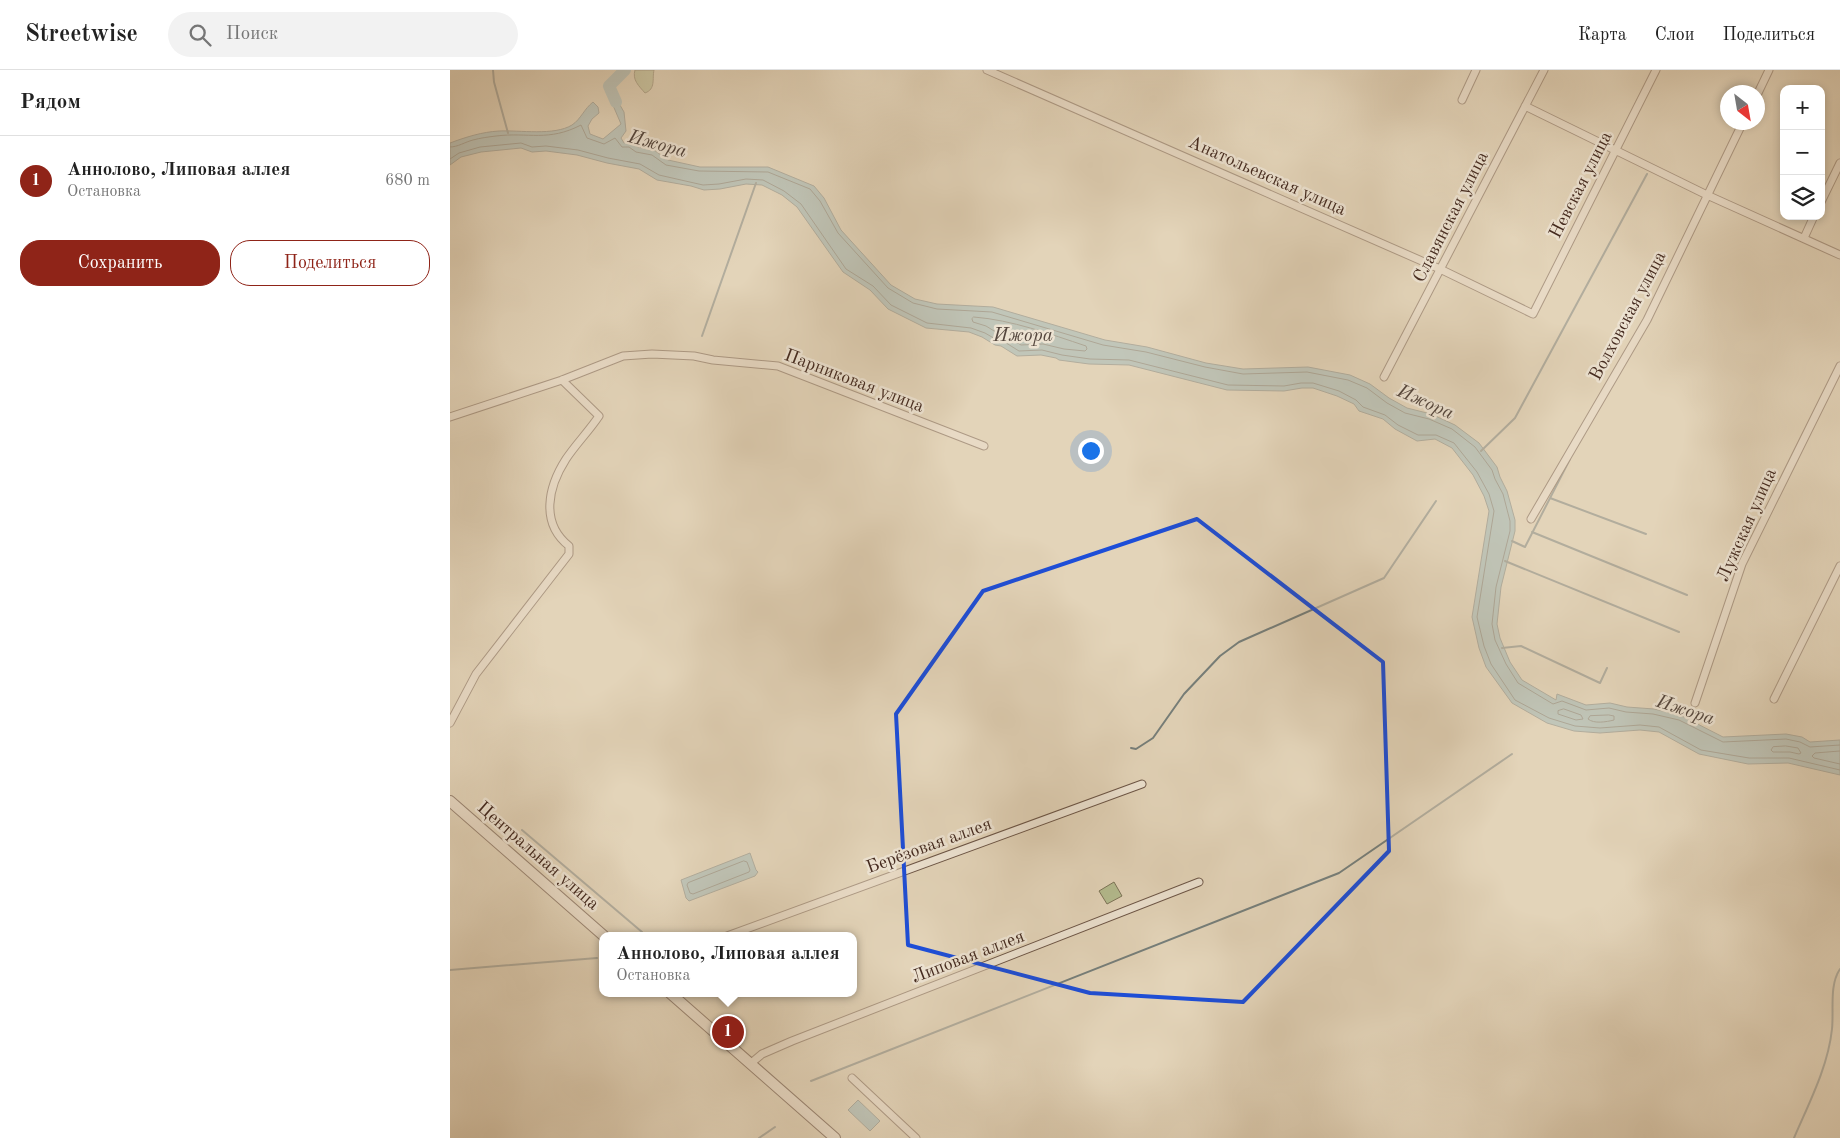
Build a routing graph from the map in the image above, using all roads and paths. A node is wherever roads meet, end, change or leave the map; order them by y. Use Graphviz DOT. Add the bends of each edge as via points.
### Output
graph roads {
  1 [pos="987,70"];
  2 [pos="1476,70"];
  3 [pos="1544,70"];
  4 [pos="1656,70"];
  5 [pos="1769,70"];
  6 [pos="1762,85"];
  7 [pos="1462,100"];
  8 [pos="1525,106"];
  9 [pos="1739,130"];
  10 [pos="1615,151"];
  11 [pos="1840,163"];
  12 [pos="1825,194"];
  13 [pos="1707,195"];
  14 [pos="1812,220"];
  15 [pos="1804,238"];
  16 [pos="1840,255"];
  17 [pos="1440,270"];
  18 [pos="1533,314"];
  19 [pos="1840,366"];
  20 [pos="1384,377"];
  21 [pos="562,380"];
  22 [pos="450,417"];
  23 [pos="984,446"];
  24 [pos="1531,520"];
  25 [pos="1840,566"];
  26 [pos="1774,699"];
  27 [pos="1695,703"];
  28 [pos="450,723"];
  29 [pos="1142,784"];
  30 [pos="450,801"];
  31 [pos="1199,882"];
  32 [pos="599,932"];
  33 [pos="738,932"];
  34 [pos="674,997"];
  35 [pos="750,1064"];
  36 [pos="852,1078"];
  37 [pos="834,1138"];
  38 [pos="916,1138"];
  1 -- 17 [label="street, Анатольевская улица"];
  2 -- 7 [label="street"];
  3 -- 8 [label="street, Славянская улица"];
  4 -- 10 [label="street, Невская улица"];
  5 -- 6 [label="street"];
  8 -- 10 [label="street"];
  8 -- 17 [label="street, Славянская улица"];
  9 -- 13 [label="street, Волховская улица"];
  10 -- 13 [label="street"];
  10 -- 18 [label="street, Невская улица"];
  11 -- 12 [label="street"];
  13 -- 15 [label="street"];
  13 -- 24 [label="street, Волховская улица" via="1647,320"];
  14 -- 15 [label="street"];
  15 -- 16 [label="street"];
  17 -- 18 [label="street, Анатольевская улица"];
  17 -- 20 [label="street, Славянская улица"];
  19 -- 27 [label="street, Лужская улица" via="1742,564"];
  21 -- 22 [label="street, Парниковая улица"];
  21 -- 23 [label="street, Парниковая улица" via="623,356 638,354 694,356 778,366"];
  21 -- 28 [label="street" via="599,416 566,459 550,497 553,526 569,546 569,554 476,674"];
  25 -- 26 [label="street"];
  29 -- 33 [label="street, Берёзовая аллея"];
  30 -- 32 [label="main road, Центральная улица"];
  31 -- 35 [label="street, Липовая аллея" via="792,1041 762,1054"];
  34 -- 35 [label="main road"];
  35 -- 37 [label="main road"];
  36 -- 38 [label="street"];
}
